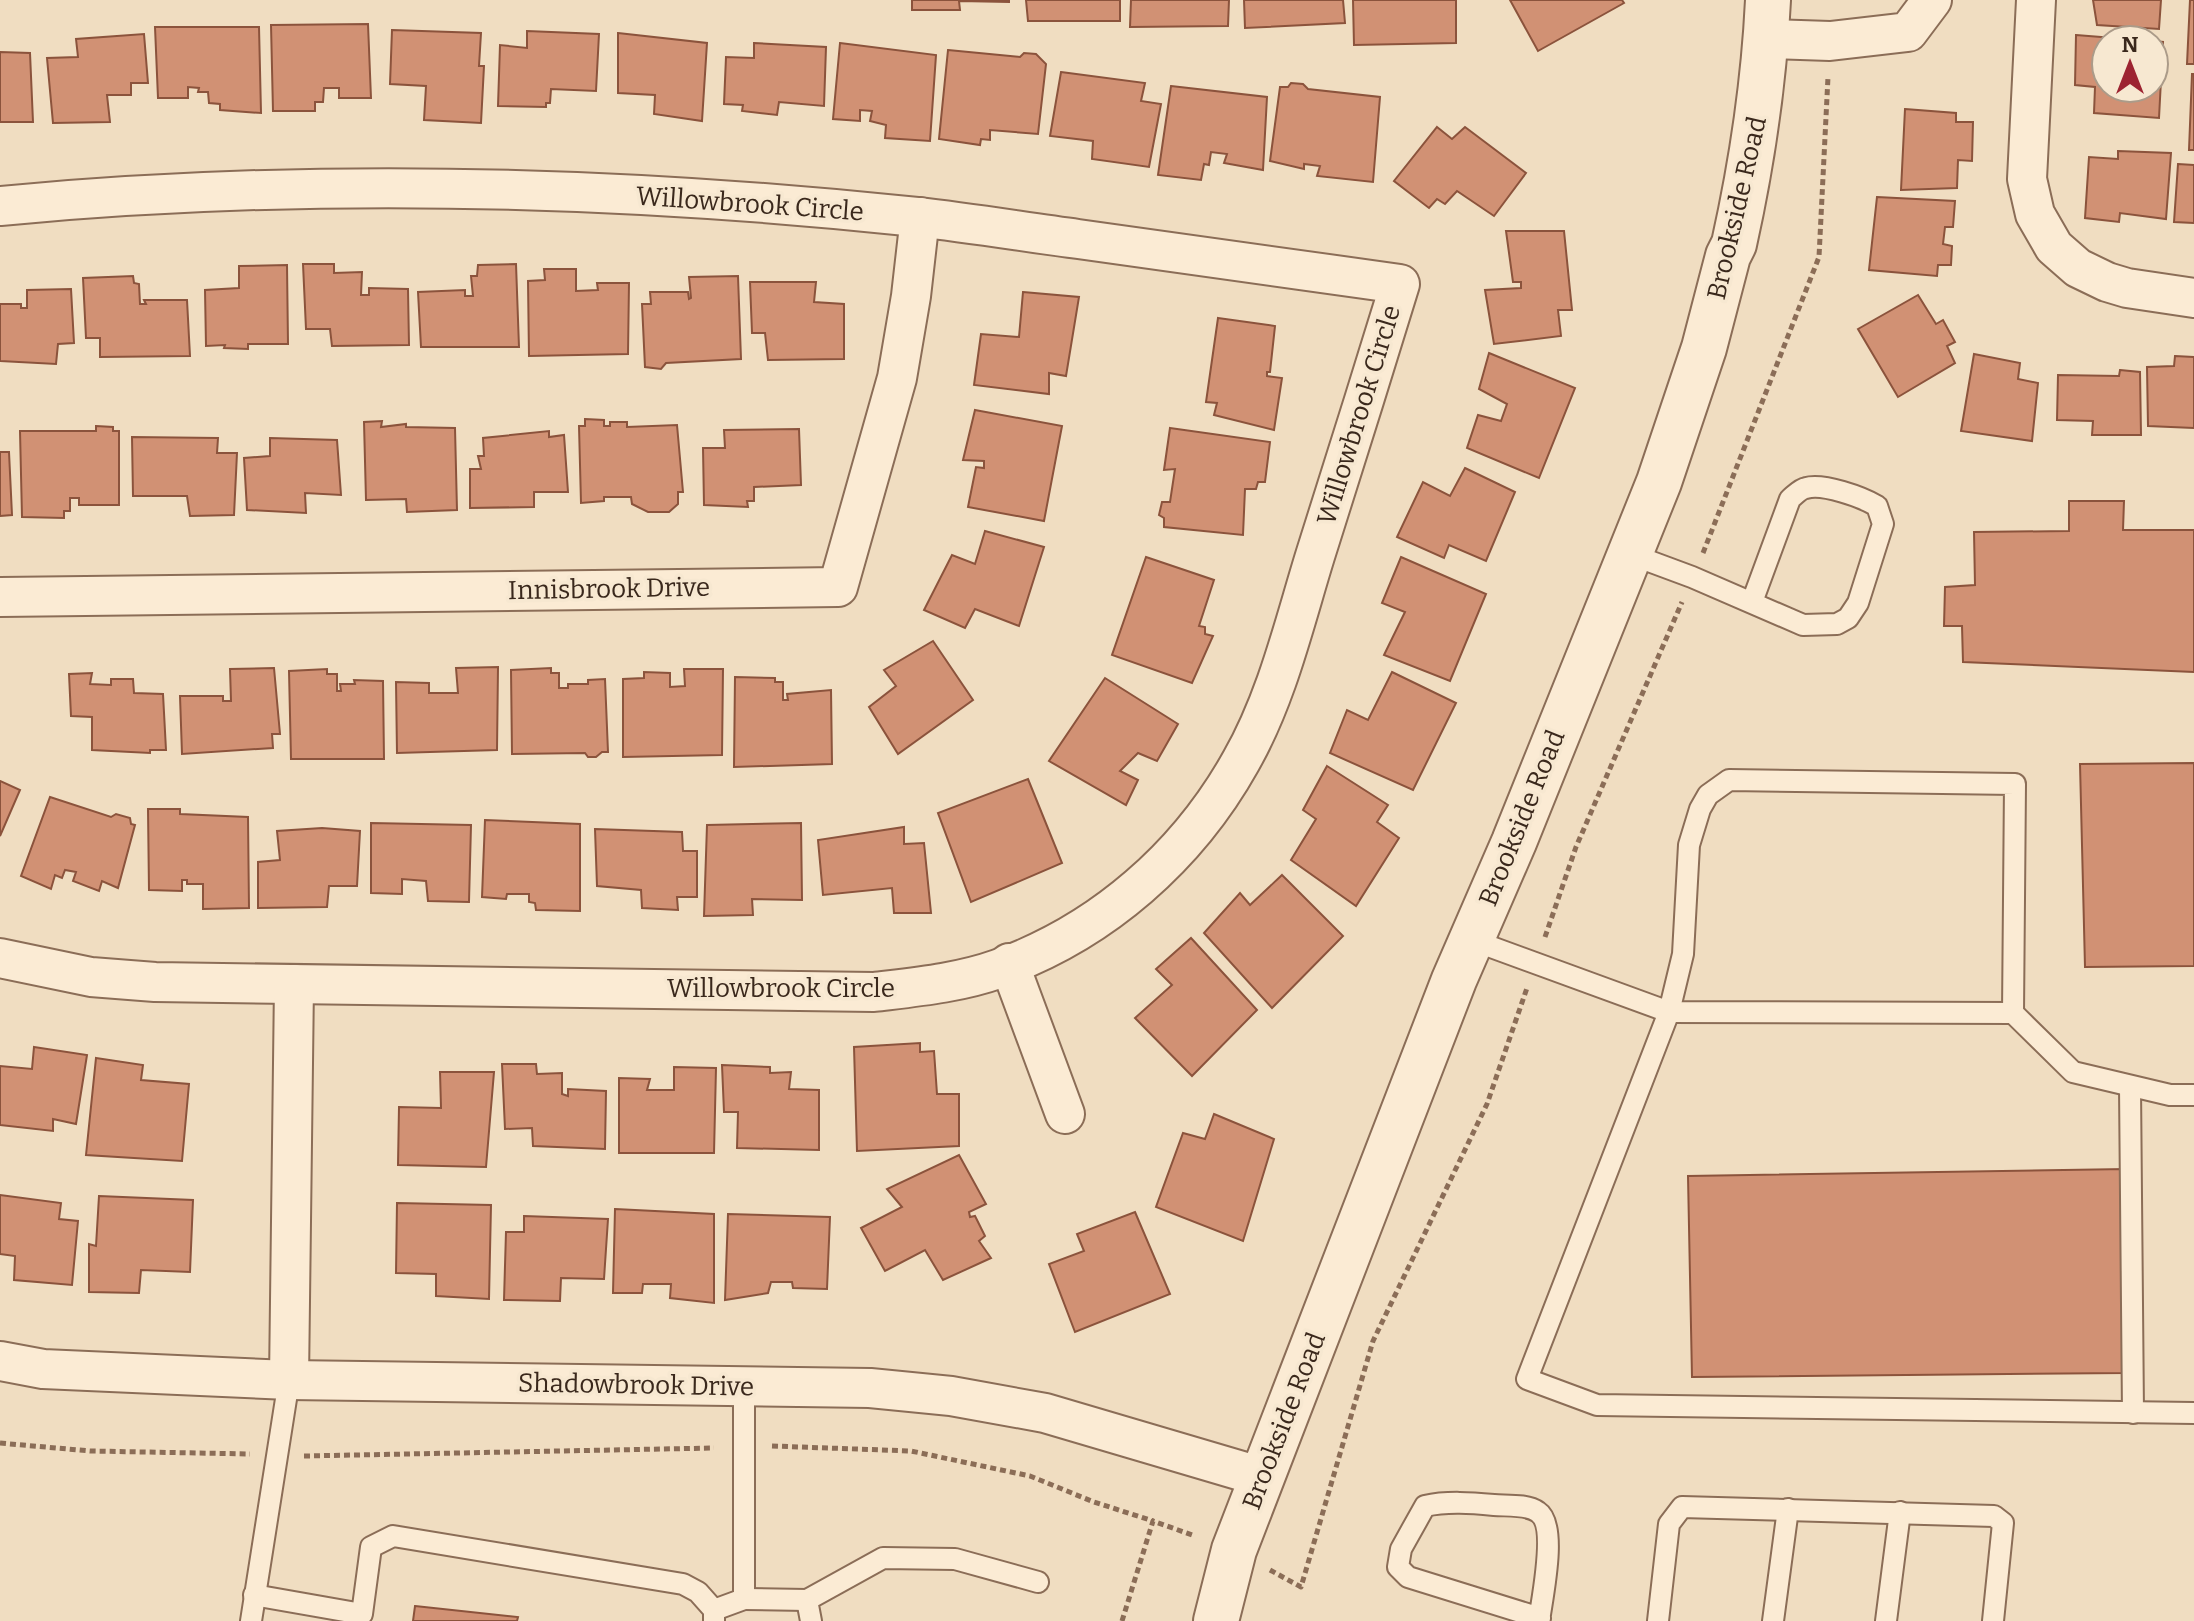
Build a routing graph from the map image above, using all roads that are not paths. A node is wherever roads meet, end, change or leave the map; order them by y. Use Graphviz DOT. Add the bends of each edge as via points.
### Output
graph roads {
  1 [pos="1932,0"];
  2 [pos="2018,0"];
  3 [pos="2036,0"];
  4 [pos="1768,20"];
  5 [pos="0,206"];
  6 [pos="920,217"];
  7 [pos="2194,298"];
  8 [pos="1630,554"];
  9 [pos="0,597"];
  10 [pos="1752,602"];
  11 [pos="1472,940"];
  12 [pos="0,958"];
  13 [pos="1009,963"];
  14 [pos="294,984"];
  15 [pos="1669,1012"];
  16 [pos="2013,1013"];
  17 [pos="2130,1087"];
  18 [pos="2194,1095"];
  19 [pos="1065,1114"];
  20 [pos="0,1361"];
  21 [pos="289,1380"];
  22 [pos="744,1386"];
  23 [pos="2133,1413"];
  24 [pos="2194,1413"];
  25 [pos="1262,1477"];
  26 [pos="1788,1509"];
  27 [pos="1900,1512"];
  28 [pos="1038,1582"];
  29 [pos="254,1595"];
  30 [pos="744,1599"];
  31 [pos="807,1600"];
  32 [pos="714,1616"];
  33 [pos="361,1618"];
  34 [pos="1539,1619"];
  35 [pos="251,1621"];
  36 [pos="811,1621"];
  37 [pos="1216,1621"];
  38 [pos="1658,1621"];
  39 [pos="1773,1621"];
  40 [pos="1886,1621"];
  41 [pos="1993,1621"];
  1 -- 4 [label="street" via="1908,32 1830,41"];
  2 -- 3 [label="street"];
  3 -- 7 [label="street" via="2027,179 2035,214 2054,247 2078,268 2127,288"];
  4 -- 8 [label="street, Brookside Road" via="1752,162 1734,244 1704,348"];
  5 -- 6 [label="street, Willowbrook Circle" via="361,188 760,202"];
  6 -- 9 [label="street, Innisbrook Drive" via="897,378 838,587"];
  6 -- 13 [label="street, Willowbrook Circle" via="1400,284 1275,684 1242,759 1176,852 1121,903 1062,941"];
  8 -- 10 [label="lane"];
  8 -- 11 [label="street, Brookside Road"];
  10 -- 10 [label="lane" via="1803,625 1837,624 1848,618 1858,603 1883,524 1877,506 1828,489 1803,488 1790,499"];
  11 -- 15 [label="lane"];
  11 -- 25 [label="street, Brookside Road"];
  12 -- 14 [label="street, Willowbrook Circle" via="107,978"];
  13 -- 14 [label="street, Willowbrook Circle" via="930,985 874,992"];
  13 -- 19 [label="street"];
  14 -- 21 [label="street"];
  15 -- 16 [label="lane"];
  15 -- 16 [label="lane" via="1683,954 1689,845 1708,795 1729,780 2015,784"];
  15 -- 23 [label="lane" via="1527,1379 1597,1405"];
  16 -- 17 [label="lane" via="2073,1072"];
  17 -- 18 [label="lane"];
  17 -- 23 [label="lane"];
  20 -- 21 [label="street, Shadowbrook Drive" via="43,1369"];
  21 -- 22 [label="street, Shadowbrook Drive"];
  21 -- 29 [label="lane"];
  22 -- 25 [label="street, Shadowbrook Drive" via="870,1388 951,1396 1029,1410"];
  22 -- 30 [label="lane"];
  23 -- 24 [label="lane"];
  25 -- 37 [label="street, Brookside Road" via="1234,1550"];
  26 -- 27 [label="lane"];
  26 -- 38 [label="lane" via="1682,1507 1669,1524"];
  26 -- 39 [label="lane"];
  27 -- 40 [label="lane"];
  27 -- 41 [label="lane" via="1981,1514 2003,1523"];
  28 -- 31 [label="lane" via="955,1559 883,1558"];
  29 -- 33 [label="lane"];
  29 -- 35 [label="lane"];
  30 -- 31 [label="lane"];
  30 -- 32 [label="lane"];
  31 -- 36 [label="lane"];
  32 -- 33 [label="lane" via="698,1592 683,1584 393,1536 371,1547"];
  34 -- 34 [label="lane" via="1548,1524 1537,1511 1487,1504 1425,1506 1401,1549 1398,1567 1408,1577"];
}
